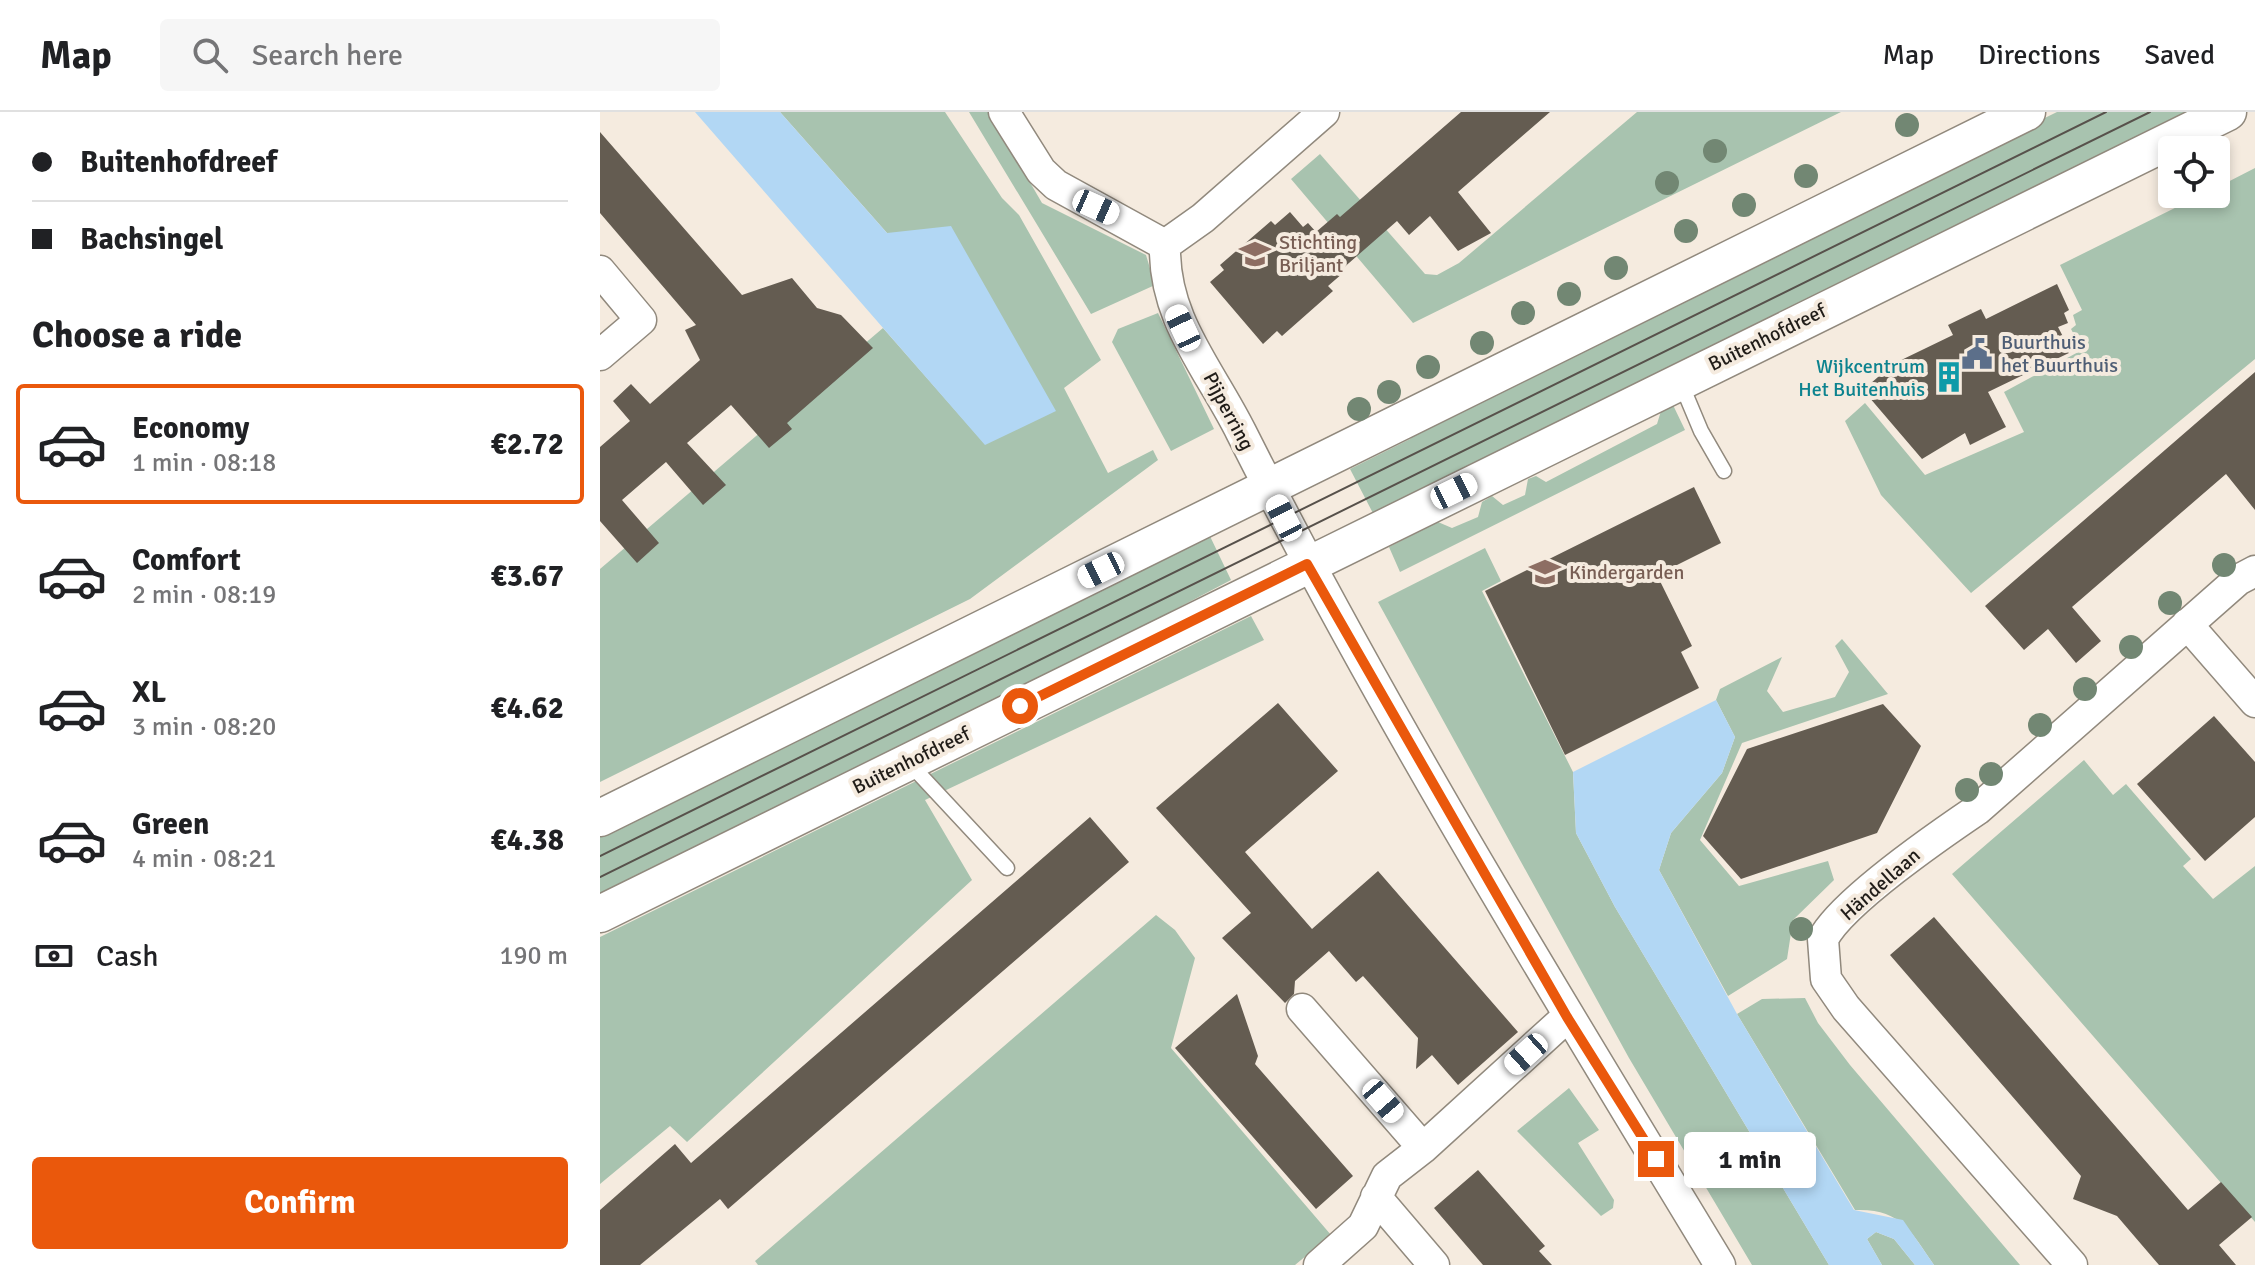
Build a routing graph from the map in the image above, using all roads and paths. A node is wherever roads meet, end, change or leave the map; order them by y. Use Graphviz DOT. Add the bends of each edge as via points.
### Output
graph roads {
  1 [pos="1004,112"];
  2 [pos="1324,112"];
  3 [pos="2027,112"];
  4 [pos="2228,112"];
  5 [pos="1165,245"];
  6 [pos="600,271"];
  7 [pos="600,355"];
  8 [pos="1680,380"];
  9 [pos="1724,471"];
  10 [pos="1268,488"];
  11 [pos="1307,564"];
  12 [pos="2255,571"];
  13 [pos="2187,624"];
  14 [pos="2255,702"];
  15 [pos="907,761"];
  16 [pos="600,818"];
  17 [pos="1007,868"];
  18 [pos="600,914"];
  19 [pos="1302,1009"];
  20 [pos="1567,1017"];
  21 [pos="1423,1148"];
  22 [pos="1376,1197"];
  23 [pos="1319,1265"];
  24 [pos="1434,1265"];
  25 [pos="1720,1265"];
  26 [pos="2072,1265"];
  1 -- 5 [label="street" via="1041,171 1056,185"];
  2 -- 5 [label="street"];
  3 -- 10 [label="street"];
  4 -- 8 [label="street, Buitenhofdreef"];
  5 -- 10 [label="street, Pijperring" via="1168,296"];
  6 -- 7 [label="street" via="641,320"];
  8 -- 9 [label="lane"];
  8 -- 11 [label="street, Buitenhofdreef"];
  10 -- 11 [label="street"];
  10 -- 16 [label="street"];
  11 -- 15 [label="street, Buitenhofdreef"];
  11 -- 20 [label="street"];
  12 -- 13 [label="street, Händellaan"];
  13 -- 14 [label="street"];
  13 -- 26 [label="street, Händellaan" via="1978,809 1940,833 1838,920 1823,939 1826,979 1846,1008"];
  15 -- 17 [label="lane"];
  15 -- 18 [label="street, Buitenhofdreef"];
  19 -- 21 [label="street"];
  20 -- 21 [label="street"];
  20 -- 25 [label="street"];
  21 -- 22 [label="street" via="1387,1176"];
  22 -- 23 [label="street" via="1363,1226"];
  22 -- 24 [label="street"];
}
